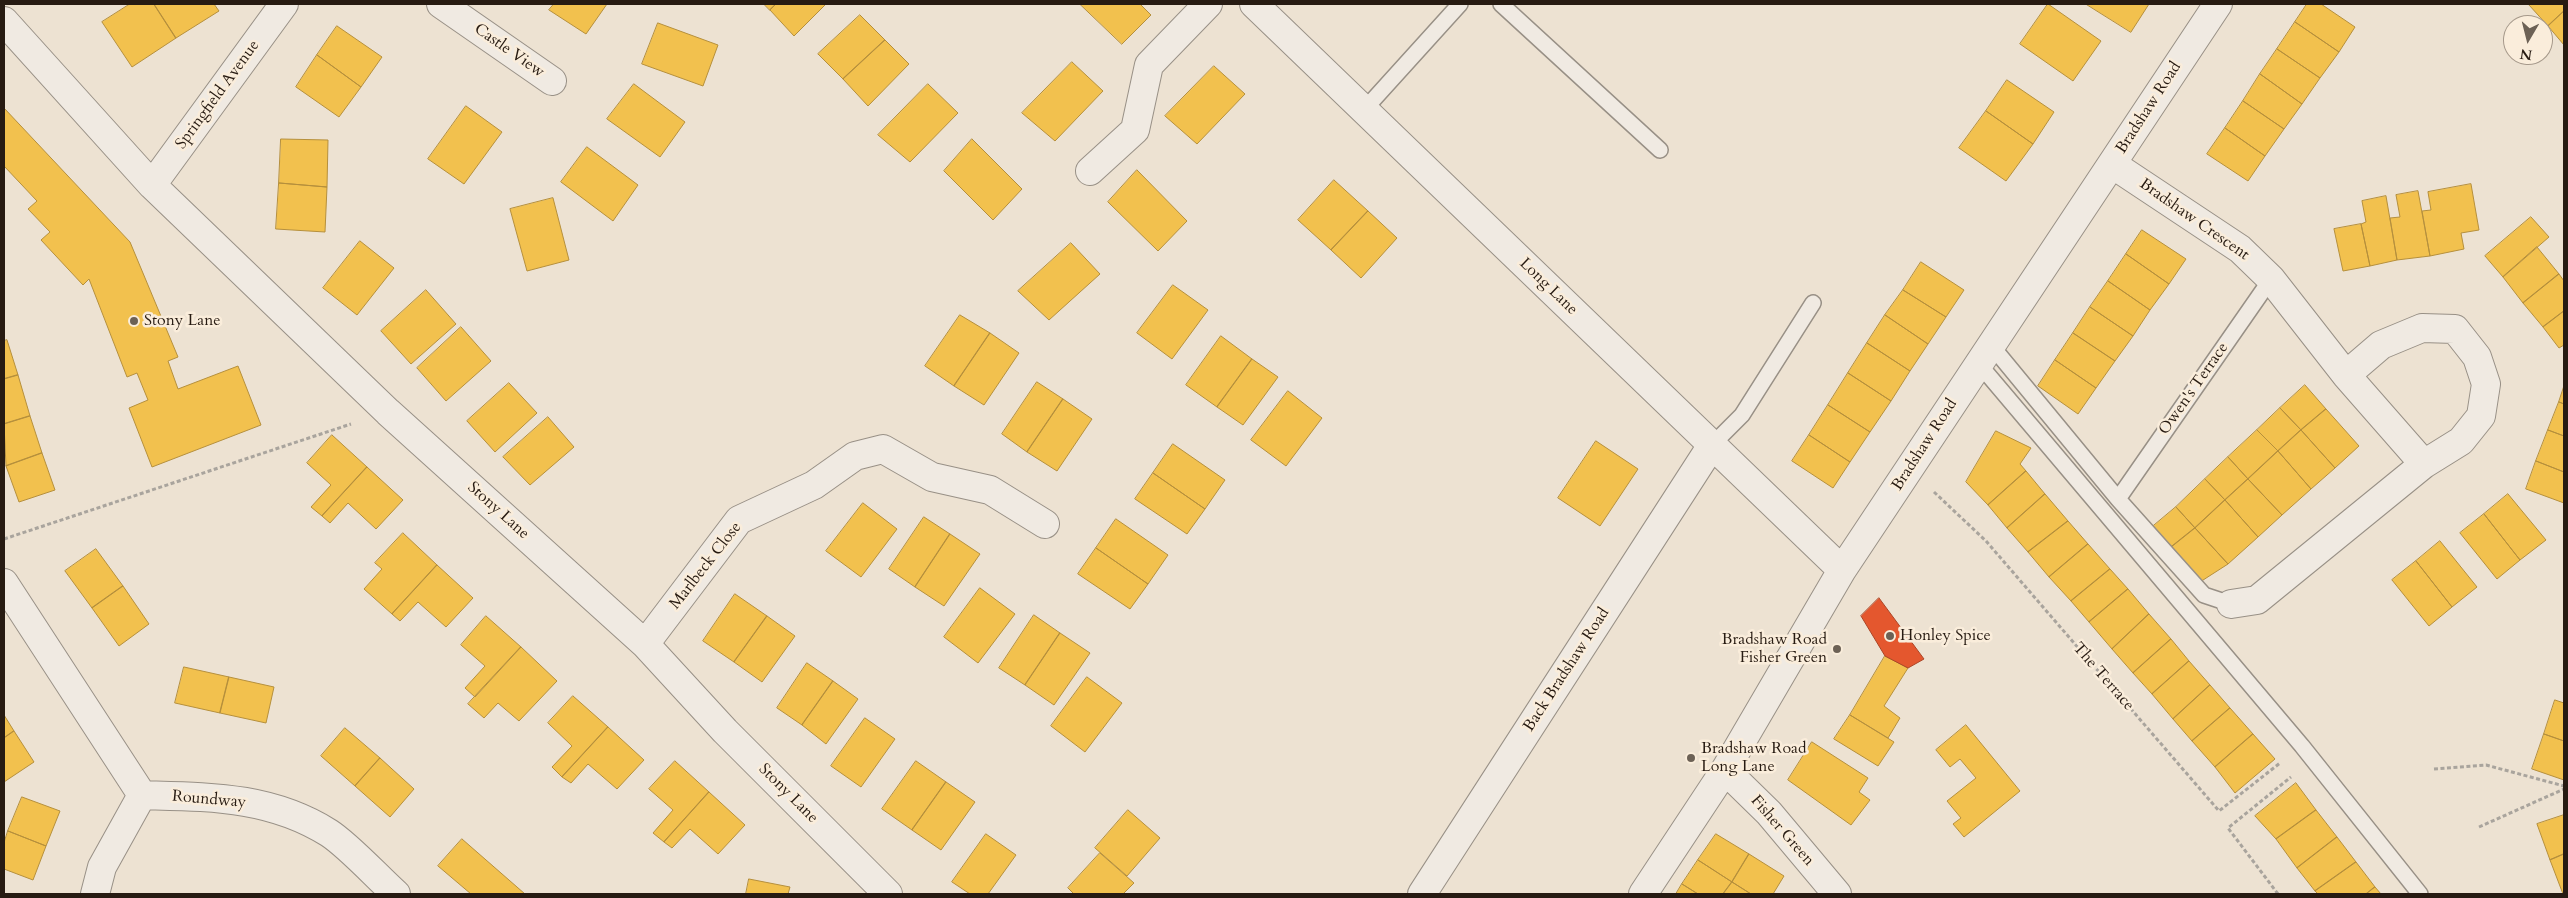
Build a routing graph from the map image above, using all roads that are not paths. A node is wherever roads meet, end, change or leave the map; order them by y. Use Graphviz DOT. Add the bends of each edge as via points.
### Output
graph roads {
  1 [pos="284,4"];
  2 [pos="441,4"];
  3 [pos="1208,4"];
  4 [pos="1254,4"];
  5 [pos="1460,4"];
  6 [pos="1500,4"];
  7 [pos="2218,4"];
  8 [pos="4,21"];
  9 [pos="552,81"];
  10 [pos="1364,110"];
  11 [pos="1660,150"];
  12 [pos="2112,164"];
  13 [pos="1090,171"];
  14 [pos="152,185"];
  15 [pos="2271,280"];
  16 [pos="1813,303"];
  17 [pos="1985,355"];
  18 [pos="2346,376"];
  19 [pos="1712,445"];
  20 [pos="2424,464"];
  21 [pos="2118,499"];
  22 [pos="1045,524"];
  23 [pos="1842,570"];
  24 [pos="4,583"];
  25 [pos="2231,604"];
  26 [pos="645,644"];
  27 [pos="1725,770"];
  28 [pos="142,795"];
  29 [pos="95,894"];
  30 [pos="396,894"];
  31 [pos="888,894"];
  32 [pos="1422,894"];
  33 [pos="1643,894"];
  34 [pos="1837,894"];
  35 [pos="2420,894"];
  1 -- 14 [label="street, Springfield Avenue"];
  2 -- 9 [label="street, Castle View"];
  3 -- 13 [label="street" via="1149,65 1135,130"];
  4 -- 10 [label="street, Long Lane"];
  5 -- 10 [label="lane"];
  6 -- 11 [label="lane"];
  7 -- 12 [label="street, Bradshaw Road"];
  8 -- 14 [label="street, Stony Lane"];
  10 -- 19 [label="street, Long Lane"];
  12 -- 15 [label="street, Bradshaw Crescent" via="2240,249"];
  12 -- 17 [label="street, Bradshaw Road"];
  14 -- 26 [label="street, Stony Lane" via="388,412"];
  15 -- 18 [label="street, Bradshaw Crescent"];
  15 -- 21 [label="lane, Owen's Terrace"];
  16 -- 19 [label="lane" via="1742,415"];
  17 -- 21 [label="lane"];
  17 -- 23 [label="street, Bradshaw Road"];
  17 -- 35 [label="lane"];
  18 -- 20 [label="street, Bradshaw Crescent"];
  18 -- 20 [label="street" via="2380,345 2422,328 2455,328 2477,358 2486,384 2481,416 2460,441"];
  19 -- 23 [label="street, Long Lane"];
  19 -- 32 [label="street, Back Bradshaw Road"];
  20 -- 25 [label="street" via="2257,600"];
  21 -- 25 [label="lane" via="2204,595"];
  22 -- 26 [label="street, Marlbeck Close" via="990,490 932,477 883,449 855,456 814,485 739,520"];
  23 -- 27 [label="street, Bradshaw Road"];
  24 -- 28 [label="street"];
  26 -- 31 [label="street, Stony Lane" via="725,731"];
  27 -- 33 [label="street, Bradshaw Road"];
  27 -- 34 [label="street, Fisher Green" via="1770,813"];
  28 -- 29 [label="street" via="102,867"];
  28 -- 30 [label="street, Roundway" via="228,798 280,808 330,834"];
}
